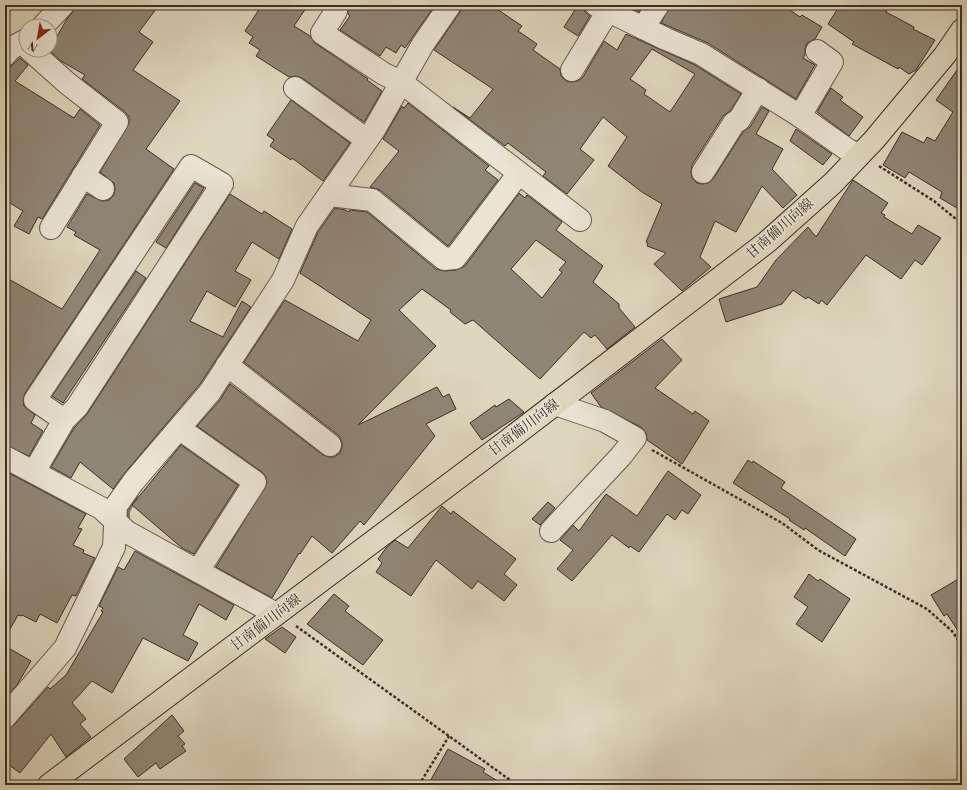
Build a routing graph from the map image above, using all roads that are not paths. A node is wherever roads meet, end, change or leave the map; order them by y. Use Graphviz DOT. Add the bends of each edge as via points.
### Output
graph roads {
  1 [pos="63,5"];
  2 [pos="450,5"];
  3 [pos="658,5"];
  4 [pos="602,8"];
  5 [pos="336,11"];
  6 [pos="51,18"];
  7 [pos="643,28"];
  8 [pos="962,30"];
  9 [pos="18,48"];
  10 [pos="817,51"];
  11 [pos="5,55"];
  12 [pos="40,58"];
  13 [pos="572,70"];
  14 [pos="401,82"];
  15 [pos="295,88"];
  16 [pos="758,89"];
  17 [pos="800,116"];
  18 [pos="368,140"];
  19 [pos="859,155"];
  20 [pos="703,172"];
  21 [pos="519,173"];
  22 [pos="83,176"];
  23 [pos="103,189"];
  24 [pos="329,195"];
  25 [pos="580,220"];
  26 [pos="51,228"];
  27 [pos="227,365"];
  28 [pos="555,404"];
  29 [pos="64,420"];
  30 [pos="180,429"];
  31 [pos="330,445"];
  32 [pos="5,456"];
  33 [pos="34,472"];
  34 [pos="115,521"];
  35 [pos="551,531"];
  36 [pos="198,571"];
  37 [pos="276,614"];
  38 [pos="5,717"];
  39 [pos="49,785"];
  1 -- 6 [label="street"];
  2 -- 14 [label="street"];
  3 -- 7 [label="street"];
  4 -- 7 [label="street"];
  4 -- 13 [label="street"];
  5 -- 14 [label="street" via="322,33 384,74"];
  7 -- 16 [label="street" via="701,54"];
  8 -- 19 [label="main road, 甘南備川向線" via="945,55"];
  9 -- 11 [label="street"];
  10 -- 17 [label="street" via="832,62"];
  12 -- 22 [label="street" via="66,83 117,122"];
  14 -- 18 [label="street"];
  14 -- 21 [label="street"];
  15 -- 18 [label="street"];
  16 -- 17 [label="street"];
  16 -- 20 [label="street" via="740,120 734,123"];
  17 -- 19 [label="street"];
  18 -- 24 [label="street"];
  19 -- 28 [label="main road, 甘南備川向線" via="767,242"];
  21 -- 24 [label="street" via="455,258 444,258 372,200"];
  21 -- 25 [label="street"];
  22 -- 23 [label="street"];
  22 -- 26 [label="street"];
  24 -- 27 [label="street" via="307,226 283,280"];
  27 -- 30 [label="street" via="210,392"];
  27 -- 31 [label="street"];
  28 -- 35 [label="street" via="605,421 635,438"];
  28 -- 37 [label="main road, 甘南備川向線"];
  29 -- 29 [label="street" via="77,407 222,184 191,166 35,400"];
  29 -- 33 [label="street"];
  30 -- 34 [label="street" via="116,506"];
  30 -- 36 [label="street" via="255,482"];
  32 -- 33 [label="street"];
  33 -- 34 [label="street" via="101,508"];
  34 -- 36 [label="street" via="127,532"];
  34 -- 38 [label="street" via="114,547 65,648"];
  36 -- 37 [label="street"];
  37 -- 39 [label="main road, 甘南備川向線"];
}
